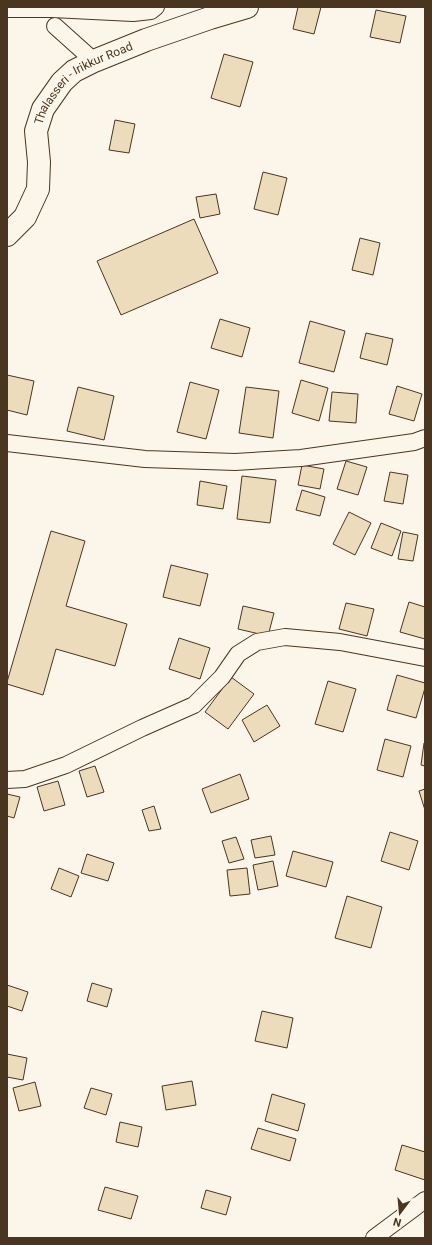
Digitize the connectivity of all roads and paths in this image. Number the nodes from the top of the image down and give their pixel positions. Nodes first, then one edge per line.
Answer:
1 (156, 7) edge
2 (247, 7) edge
3 (7, 9) edge
4 (55, 26) dead end
5 (94, 61) junction
6 (7, 235) edge
7 (425, 438) edge
8 (7, 442) edge
9 (425, 658) edge
10 (7, 780) edge
11 (425, 1200) edge
12 (374, 1238) edge

1 - 3 street
2 - 5 main road, Thalasseri - Irikkur Road
4 - 5 street
5 - 6 main road, Thalasseri - Irikkur Road
7 - 8 street
9 - 10 street
11 - 12 street

